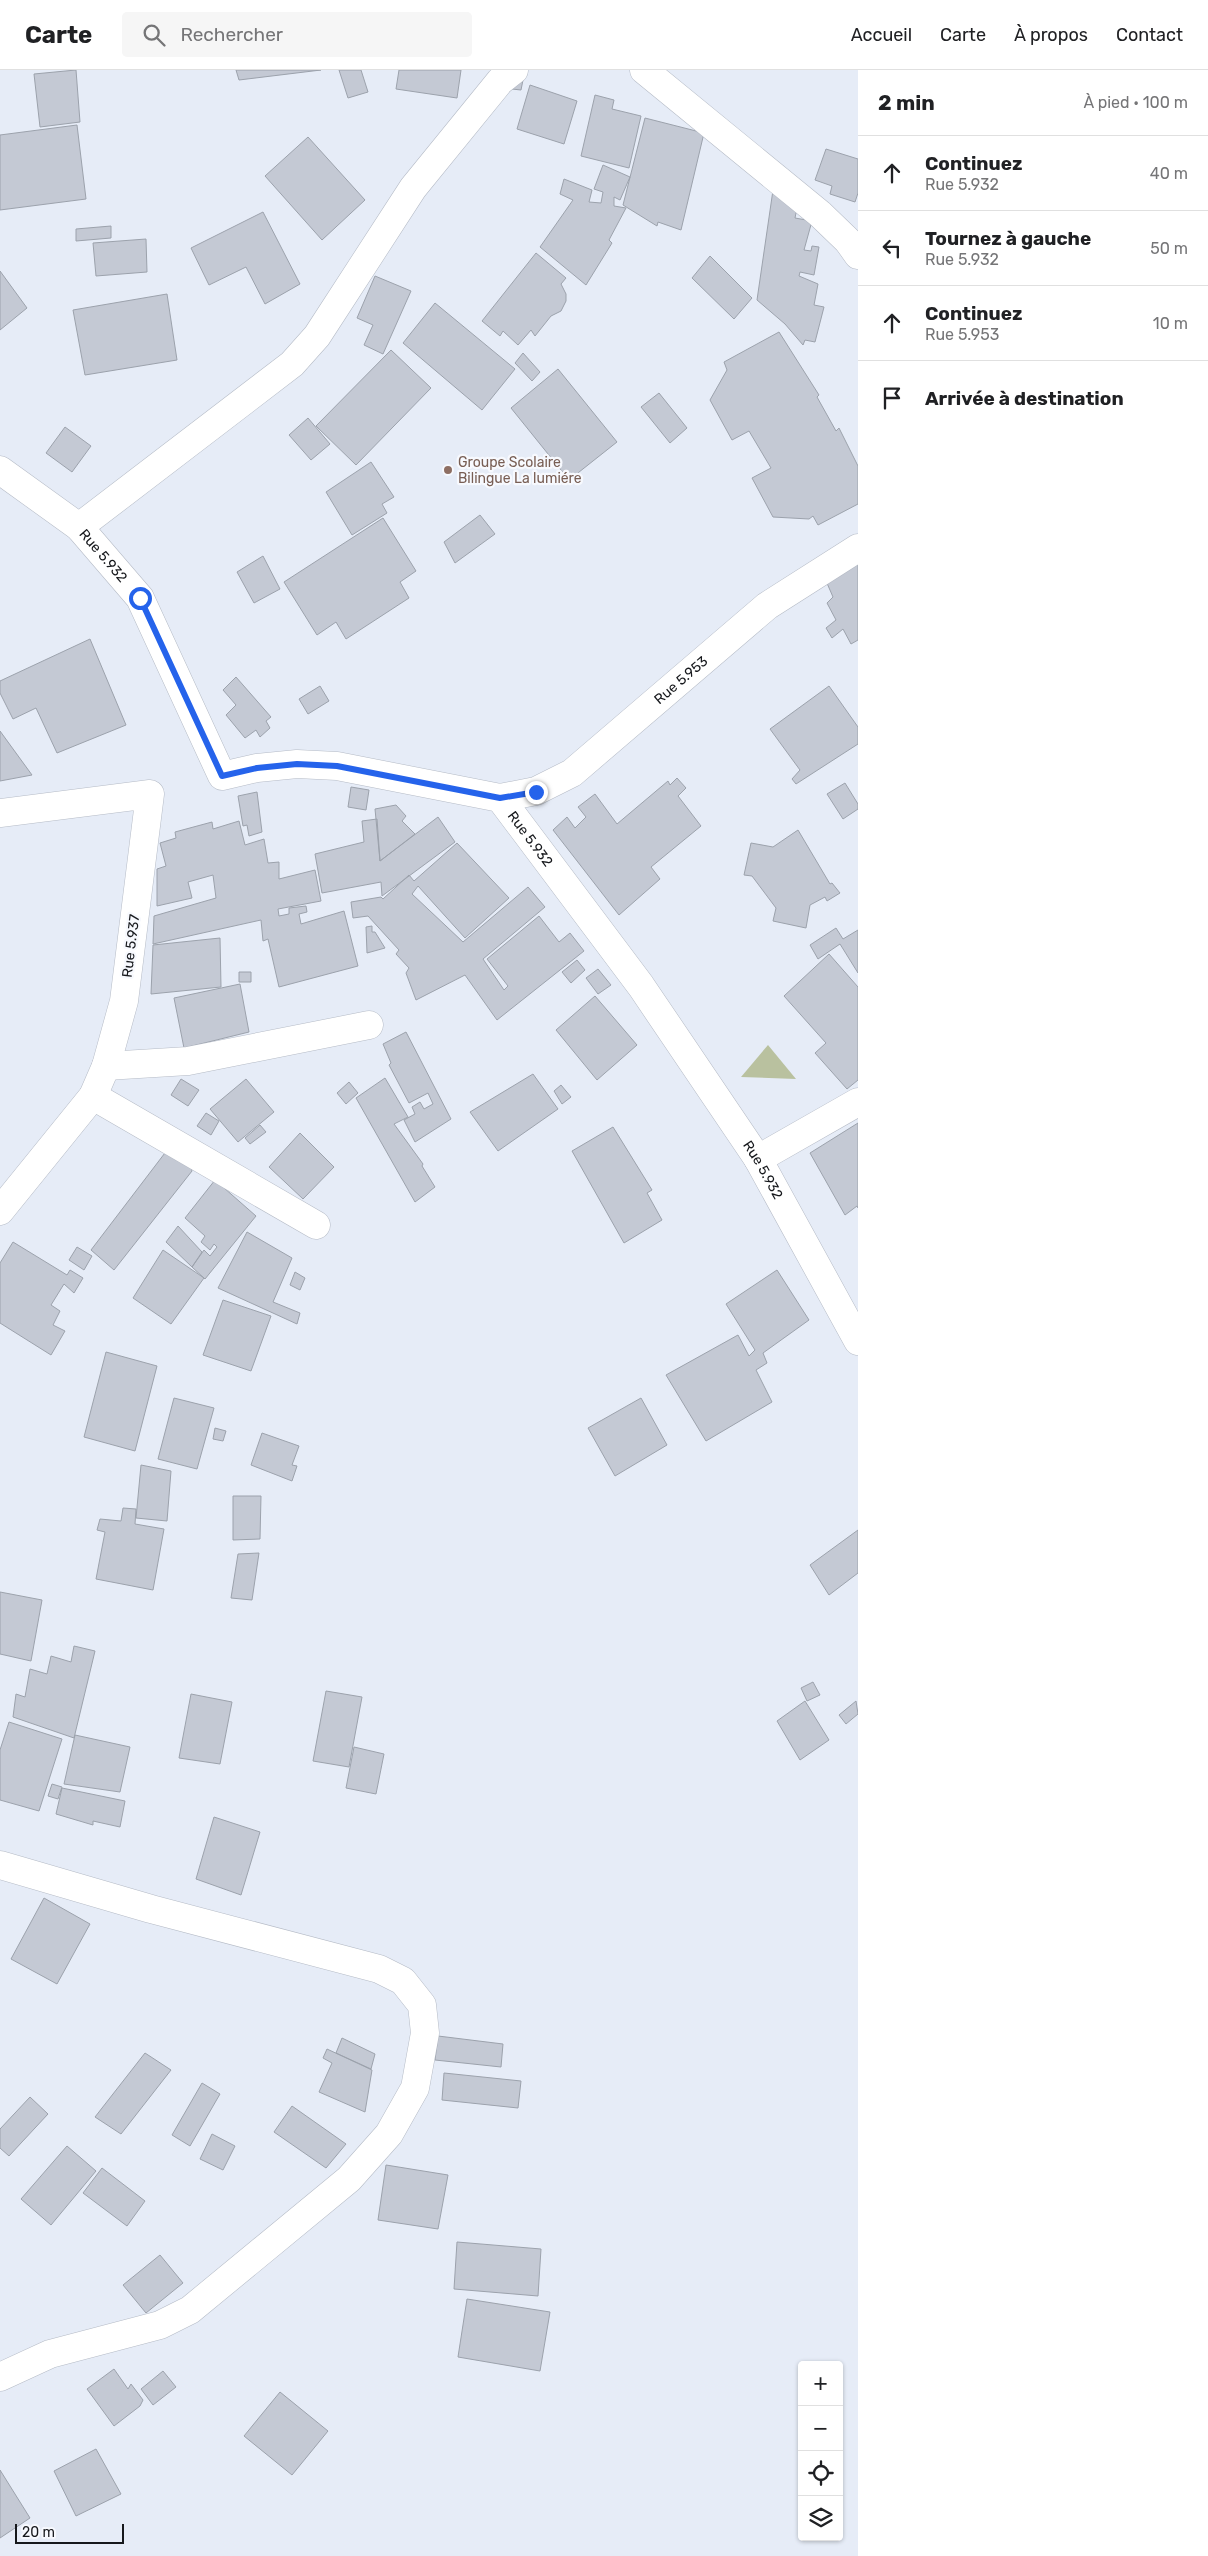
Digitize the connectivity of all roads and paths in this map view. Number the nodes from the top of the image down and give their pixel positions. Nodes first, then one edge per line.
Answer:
1 (514, 70) edge
2 (644, 70) edge
3 (858, 255) edge
4 (0, 470) edge
5 (79, 527) junction
6 (858, 548) edge
7 (500, 798) junction
8 (0, 813) edge
9 (369, 1026) dead end
10 (106, 1066) junction
11 (93, 1096) junction
12 (858, 1102) edge
13 (758, 1159) junction
14 (0, 1211) edge
15 (316, 1224) dead end
16 (858, 1341) edge
17 (0, 1865) edge
18 (0, 2377) edge

1 - 5 street
2 - 3 street
4 - 5 street, Rue 5.932
5 - 7 street, Rue 5.932
6 - 7 street, Rue 5.953
7 - 13 street, Rue 5.932
8 - 10 street, Rue 5.937
9 - 10 street
10 - 11 street, Rue 5.937
11 - 14 street, Rue 5.937
11 - 15 street
12 - 13 street
13 - 16 street, Rue 5.932
17 - 18 street

